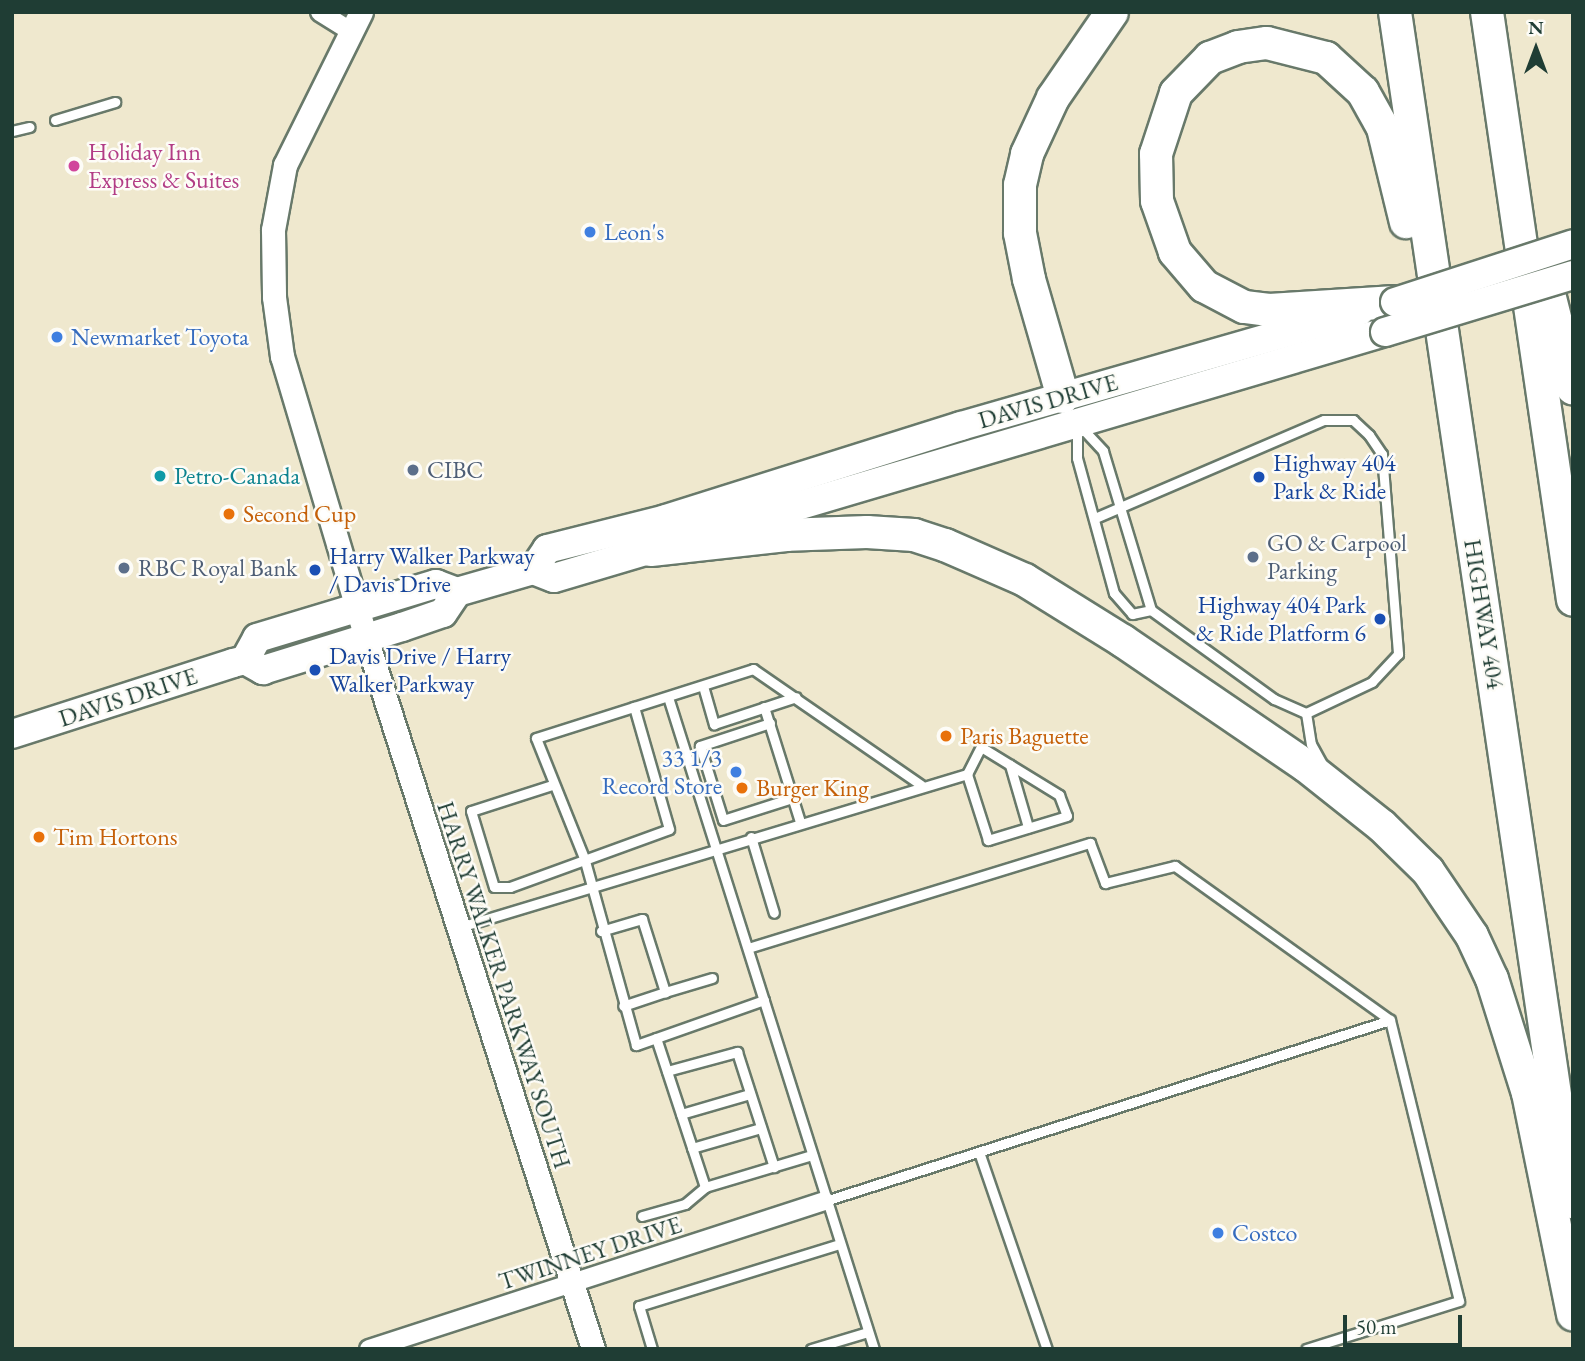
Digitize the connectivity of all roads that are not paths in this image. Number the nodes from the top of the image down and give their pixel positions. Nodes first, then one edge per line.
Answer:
1 (320, 12) edge
2 (1112, 12) edge
3 (1395, 12) edge
4 (1487, 12) edge
5 (356, 22) edge
6 (115, 102) dead end
7 (55, 120) dead end
8 (30, 127) dead end
9 (12, 131) edge
10 (1513, 185) junction
11 (1573, 244) edge
12 (1573, 275) edge
13 (1395, 302) junction
14 (1449, 380) junction
15 (1573, 388) edge
16 (1070, 410) junction
17 (1120, 510) junction
18 (1095, 518) junction
19 (651, 550) junction
20 (533, 570) junction
21 (457, 592) junction
22 (1573, 600) edge
23 (357, 607) junction
24 (1151, 610) junction
25 (366, 638) junction
26 (245, 660) junction
27 (702, 686) junction
28 (668, 697) junction
29 (796, 697) junction
30 (634, 707) junction
31 (764, 707) junction
32 (1306, 713) junction
33 (770, 723) junction
34 (12, 734) edge
35 (1010, 765) junction
36 (967, 774) junction
37 (1328, 782) junction
38 (552, 785) junction
39 (921, 785) junction
40 (792, 798) junction
41 (800, 822) junction
42 (1028, 827) junction
43 (751, 836) junction
44 (716, 848) junction
45 (584, 858) junction
46 (592, 886) junction
47 (774, 913) dead end
48 (458, 927) junction
49 (601, 931) junction
50 (748, 948) junction
51 (712, 978) dead end
52 (665, 992) junction
53 (764, 1000) junction
54 (623, 1006) junction
55 (1390, 1020) junction
56 (656, 1038) junction
57 (667, 1071) junction
58 (750, 1094) junction
59 (681, 1114) junction
60 (761, 1128) junction
61 (692, 1148) junction
62 (979, 1152) junction
63 (812, 1156) junction
64 (774, 1167) junction
65 (705, 1187) junction
66 (825, 1201) junction
67 (642, 1216) dead end
68 (1573, 1216) edge
69 (839, 1244) junction
70 (573, 1285) junction
71 (1573, 1314) edge
72 (868, 1332) junction
73 (369, 1349) edge
74 (593, 1349) edge
75 (652, 1349) edge
76 (811, 1349) edge
77 (874, 1349) edge
78 (1047, 1349) edge
79 (1306, 1349) edge

1 - 5 street
2 - 16 highway
3 - 14 highway, HIGHWAY 404
4 - 10 highway
5 - 23 street, HARRY WALKER PARKWAY SOUTH
6 - 7 lane
8 - 9 lane
10 - 15 highway
10 - 22 highway
11 - 13 main road, DAVIS DRIVE, bridge
12 - 16 main road, DAVIS DRIVE, bridge
13 - 14 highway
13 - 16 main road, DAVIS DRIVE
14 - 68 highway, HIGHWAY 404
16 - 17 lane
16 - 18 lane
16 - 19 main road, DAVIS DRIVE
16 - 20 main road, DAVIS DRIVE
17 - 18 lane
17 - 24 lane
17 - 32 lane
18 - 24 lane
19 - 20 main road, DAVIS DRIVE
19 - 37 highway
20 - 21 main road, DAVIS DRIVE
21 - 23 main road, DAVIS DRIVE
21 - 25 main road, DAVIS DRIVE
23 - 25 street, HARRY WALKER PARKWAY SOUTH
23 - 26 main road, DAVIS DRIVE
24 - 32 lane
25 - 26 main road, DAVIS DRIVE
25 - 48 street, HARRY WALKER PARKWAY SOUTH
26 - 34 main road, DAVIS DRIVE
27 - 28 lane
27 - 29 lane
27 - 31 lane
28 - 30 lane
28 - 44 lane
29 - 31 lane
29 - 39 lane
30 - 38 lane
30 - 45 lane
31 - 33 lane
32 - 37 lane
33 - 40 lane
33 - 40 lane
35 - 36 lane
35 - 42 lane
35 - 42 lane
36 - 39 lane
36 - 42 lane
37 - 71 highway
38 - 45 lane
38 - 45 lane
39 - 41 lane
40 - 41 lane
41 - 43 lane
43 - 44 lane
43 - 47 lane
44 - 46 lane
44 - 50 lane
45 - 46 lane
46 - 48 lane
46 - 49 lane
48 - 70 street, HARRY WALKER PARKWAY SOUTH
49 - 52 lane
49 - 54 lane
50 - 53 lane
50 - 55 lane
51 - 52 lane
52 - 54 lane
53 - 56 lane
53 - 63 lane
54 - 56 lane
55 - 62 lane
55 - 79 lane
56 - 57 lane
57 - 58 lane
57 - 59 lane
58 - 59 lane
58 - 60 lane
59 - 61 lane
60 - 61 lane
60 - 64 lane
61 - 65 lane
62 - 66 lane
62 - 78 lane
63 - 64 lane
63 - 66 lane
64 - 65 lane
65 - 67 lane
66 - 69 lane
66 - 70 street, TWINNEY DRIVE
69 - 72 lane
69 - 75 lane
70 - 73 street, TWINNEY DRIVE
70 - 74 street, HARRY WALKER PARKWAY SOUTH
72 - 76 lane
72 - 77 lane

